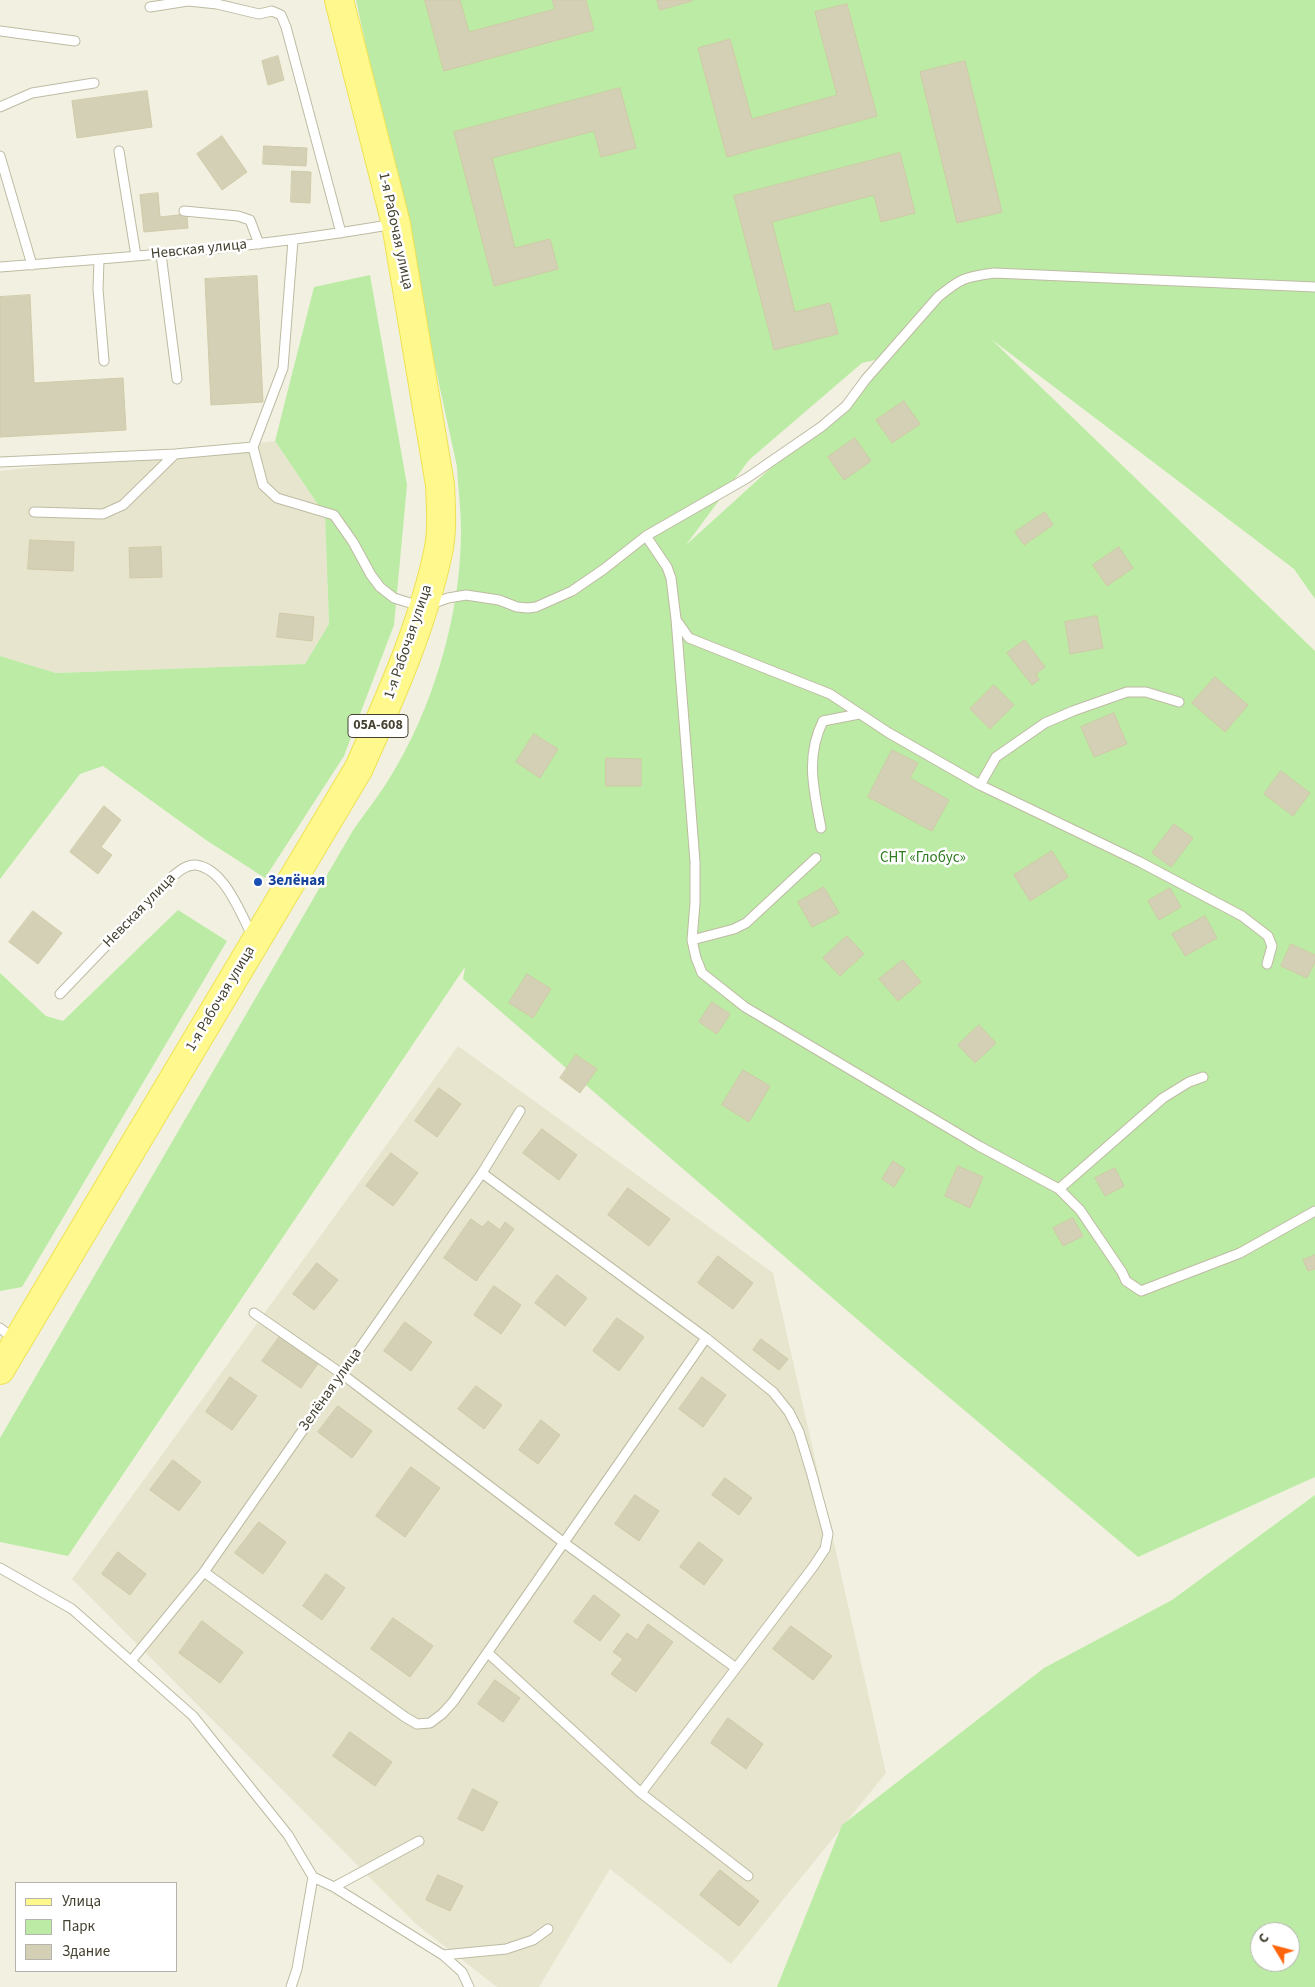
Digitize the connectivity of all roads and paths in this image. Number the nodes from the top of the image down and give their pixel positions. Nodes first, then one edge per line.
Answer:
1 (339, 0) edge
2 (150, 7) dead end
3 (0, 31) edge
4 (75, 41) dead end
5 (94, 83) dead end
6 (0, 106) edge
7 (119, 151) dead end
8 (0, 156) edge
9 (184, 210) dead end
10 (396, 224) junction
11 (341, 233) junction
12 (293, 240) junction
13 (260, 244) junction
14 (161, 254) junction
15 (136, 256) junction
16 (99, 260) junction
17 (32, 265) junction
18 (0, 268) edge
19 (1315, 287) edge
20 (104, 361) dead end
21 (177, 379) dead end
22 (253, 447) junction
23 (175, 454) junction
24 (0, 462) edge
25 (34, 512) dead end
26 (646, 536) junction
27 (423, 607) junction
28 (676, 619) junction
29 (1179, 702) dead end
30 (859, 714) junction
31 (980, 785) junction
32 (821, 828) dead end
33 (816, 858) dead end
34 (692, 940) junction
35 (255, 942) junction
36 (1267, 964) dead end
37 (60, 994) dead end
38 (1203, 1077) dead end
39 (520, 1111) dead end
40 (482, 1173) junction
41 (1059, 1189) junction
42 (1315, 1211) edge
43 (254, 1312) dead end
44 (9, 1335) edge
45 (706, 1338) junction
46 (0, 1370) edge
47 (342, 1374) junction
48 (563, 1542) junction
49 (0, 1568) edge
50 (204, 1572) junction
51 (488, 1653) junction
52 (132, 1661) junction
53 (736, 1668) junction
54 (641, 1793) junction
55 (419, 1841) dead end
56 (748, 1876) dead end
57 (313, 1877) junction
58 (334, 1887) junction
59 (548, 1929) dead end
60 (443, 1955) junction
61 (291, 1987) edge
62 (469, 1987) edge

1 - 10 main road, 1-я Рабочая улица / 05А-608
2 - 11 lane
3 - 4 lane
5 - 6 lane
7 - 15 lane
8 - 17 lane
9 - 13 lane
10 - 11 lane, Невская улица
10 - 27 main road, 1-я Рабочая улица / 05А-608
11 - 12 lane, Невская улица
12 - 13 lane, Невская улица
12 - 22 lane
13 - 14 lane, Невская улица
14 - 15 lane, Невская улица
14 - 21 lane
15 - 16 lane, Невская улица
16 - 17 lane, Невская улица
16 - 20 lane
17 - 18 lane, Невская улица
19 - 26 lane
22 - 23 lane
22 - 27 lane
23 - 24 lane
23 - 25 lane
26 - 27 lane
26 - 28 lane
27 - 35 main road, 1-я Рабочая улица / 05А-608
28 - 30 lane
28 - 34 lane
29 - 31 lane
30 - 31 lane
30 - 32 lane
31 - 36 lane
33 - 34 lane
34 - 41 lane
35 - 37 lane, Невская улица
35 - 44 main road, 1-я Рабочая улица / 05А-608
38 - 41 lane
39 - 40 lane, Зелёная улица
40 - 45 lane
40 - 47 lane, Зелёная улица
41 - 42 lane
43 - 47 lane
44 - 46 main road, 1-я Рабочая улица / 05А-608
45 - 48 lane
45 - 53 lane
47 - 48 lane
47 - 50 lane, Зелёная улица
48 - 51 lane
48 - 53 lane
49 - 52 lane
50 - 51 lane
50 - 52 lane, Зелёная улица
51 - 54 lane
52 - 57 lane
53 - 54 lane
54 - 56 lane
55 - 58 lane
57 - 58 lane
57 - 61 lane
58 - 60 lane
59 - 60 lane
60 - 62 lane

